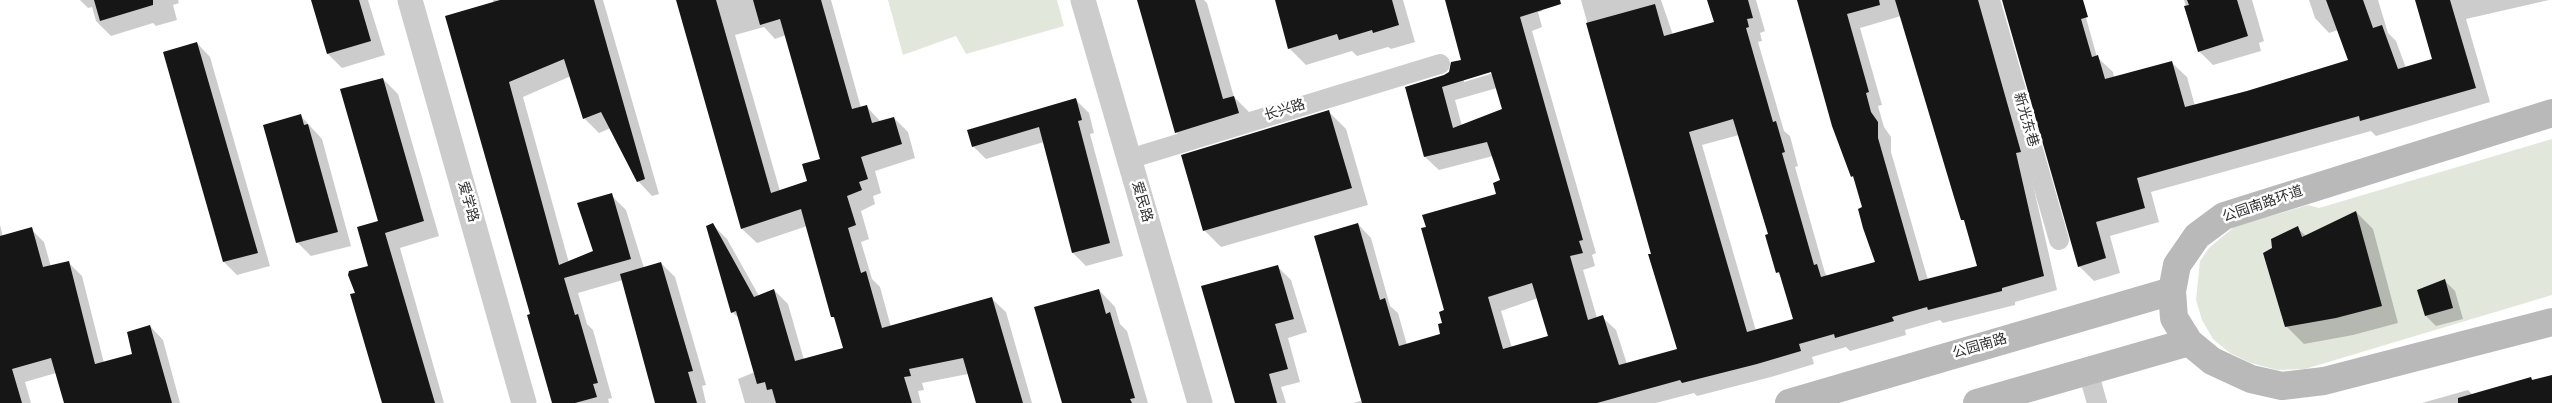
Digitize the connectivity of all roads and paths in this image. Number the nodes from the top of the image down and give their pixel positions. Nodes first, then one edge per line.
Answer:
1 (410, 0) edge
2 (1083, 0) edge
3 (1990, 0) edge
4 (1440, 64) dead end
5 (2552, 113) edge
6 (1129, 158) junction
7 (2059, 240) dead end
8 (2172, 291) junction
9 (2552, 322) edge
10 (2189, 342) junction
11 (2088, 371) junction
12 (524, 403) edge
13 (1200, 403) edge
14 (1789, 403) edge
15 (1977, 403) edge
16 (2097, 403) edge

1 - 12 street, 爱学路
2 - 6 street, 爱民路
3 - 7 street, 新光东巷
4 - 6 street, 长兴路
5 - 8 main road, 公园南路环道
6 - 13 street, 爱民路
8 - 10 main road, 公园南路环道
8 - 14 main road, 公园南路
9 - 10 main road, 公园南路环道
10 - 11 main road
11 - 15 main road
11 - 16 street

